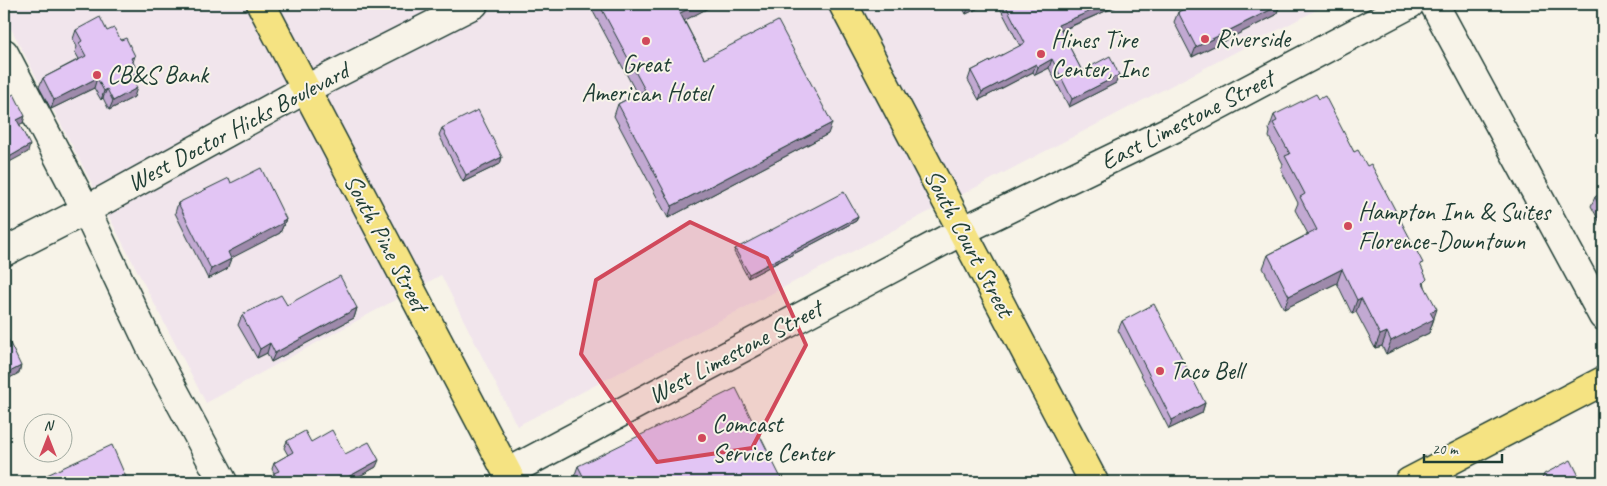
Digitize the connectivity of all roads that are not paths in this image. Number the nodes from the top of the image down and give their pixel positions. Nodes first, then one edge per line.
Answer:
1 (261, 4) edge
2 (474, 4) edge
3 (843, 4) edge
4 (1410, 4) edge
5 (1434, 4) edge
6 (4, 53) edge
7 (306, 89) junction
8 (86, 210) junction
9 (962, 230) junction
10 (4, 252) edge
11 (1603, 316) edge
12 (1603, 381) edge
13 (509, 478) edge
14 (224, 482) edge
15 (1094, 482) edge
16 (1409, 482) edge

1 - 7 main road, South Pine Street
2 - 7 street, West Doctor Hicks Boulevard
3 - 9 main road, South Court Street
4 - 9 street, East Limestone Street
5 - 11 street
6 - 8 street
7 - 8 street, West Doctor Hicks Boulevard
7 - 13 main road, South Pine Street
8 - 10 street, West Doctor Hicks Boulevard
8 - 14 street
9 - 13 street, West Limestone Street
9 - 15 main road, South Court Street
12 - 16 main road

